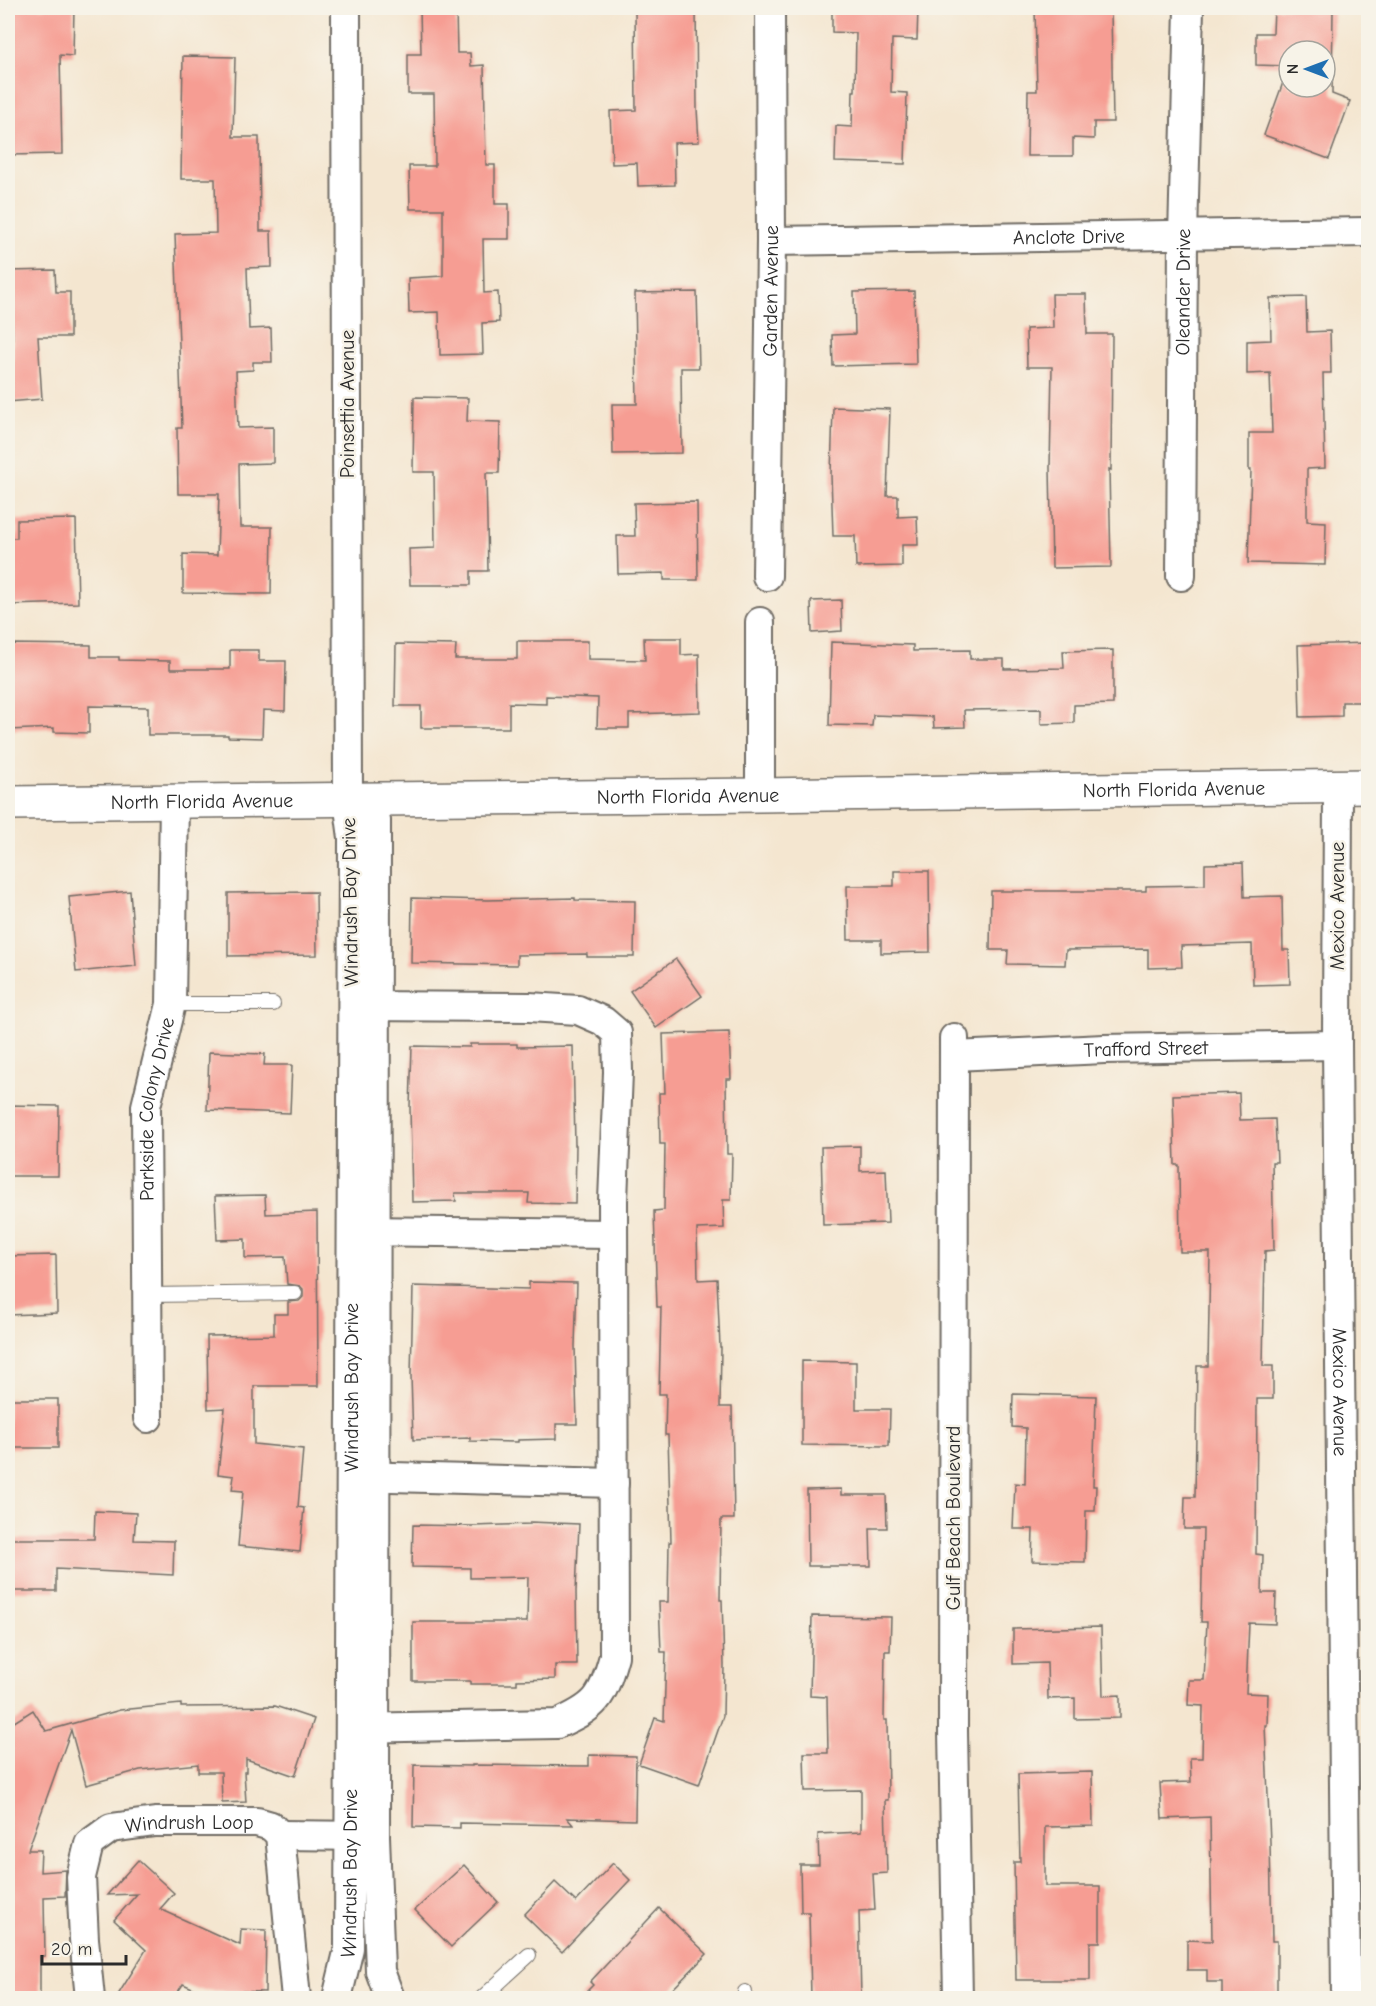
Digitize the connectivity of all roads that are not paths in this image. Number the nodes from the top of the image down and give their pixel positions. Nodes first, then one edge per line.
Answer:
1 (346, 8) edge
2 (770, 8) edge
3 (1189, 8) edge
4 (1368, 232) edge
5 (1183, 236) junction
6 (771, 241) junction
7 (767, 576) dead end
8 (1181, 576) dead end
9 (760, 622) dead end
10 (1353, 786) edge
11 (760, 795) junction
12 (174, 800) junction
13 (348, 800) junction
14 (8, 803) edge
15 (171, 1004) junction
16 (273, 1004) dead end
17 (363, 1006) junction
18 (1337, 1045) junction
19 (954, 1047) joint
20 (363, 1231) junction
21 (613, 1234) junction
22 (295, 1293) dead end
23 (147, 1295) junction
24 (148, 1419) dead end
25 (363, 1476) junction
26 (614, 1484) junction
27 (1356, 1712) edge
28 (362, 1728) junction
29 (280, 1835) junction
30 (362, 1836) junction
31 (529, 1955) dead end
32 (380, 1971) junction
33 (340, 1986) edge
34 (90, 1998) edge
35 (296, 1998) edge
36 (390, 1998) edge
37 (482, 1998) edge
38 (958, 1998) edge
39 (1346, 1998) edge

1 - 13 street, Poinsettia Avenue
2 - 6 street, Garden Avenue
3 - 5 street, Oleander Drive
4 - 5 street, Anclote Drive
5 - 6 street, Anclote Drive
5 - 8 street, Oleander Drive
6 - 7 street, Garden Avenue
9 - 11 street
10 - 11 street, North Florida Avenue
10 - 18 street, Mexico Avenue
11 - 13 street, North Florida Avenue
12 - 13 street, North Florida Avenue
12 - 14 street, North Florida Avenue
12 - 15 street, Parkside Colony Drive
13 - 17 street, Windrush Bay Drive
15 - 16 lane
15 - 23 street, Parkside Colony Drive
17 - 20 street, Windrush Bay Drive
17 - 21 street
18 - 19 street, Trafford Street
18 - 27 street, Mexico Avenue
19 - 38 street, Gulf Beach Boulevard
20 - 21 street
20 - 25 street, Windrush Bay Drive
21 - 26 street
22 - 23 lane
23 - 24 street, Parkside Colony Drive
25 - 26 street
25 - 28 street, Windrush Bay Drive
26 - 28 street
27 - 39 street, Mexico Avenue
28 - 30 street, Windrush Bay Drive
29 - 30 street
29 - 34 street, Windrush Loop
29 - 35 street, Windrush Loop
30 - 32 street, Windrush Bay Drive
30 - 33 street, Windrush Bay Drive
31 - 37 lane
32 - 33 street, Windrush Bay Drive
32 - 36 street, Windrush Bay Drive

